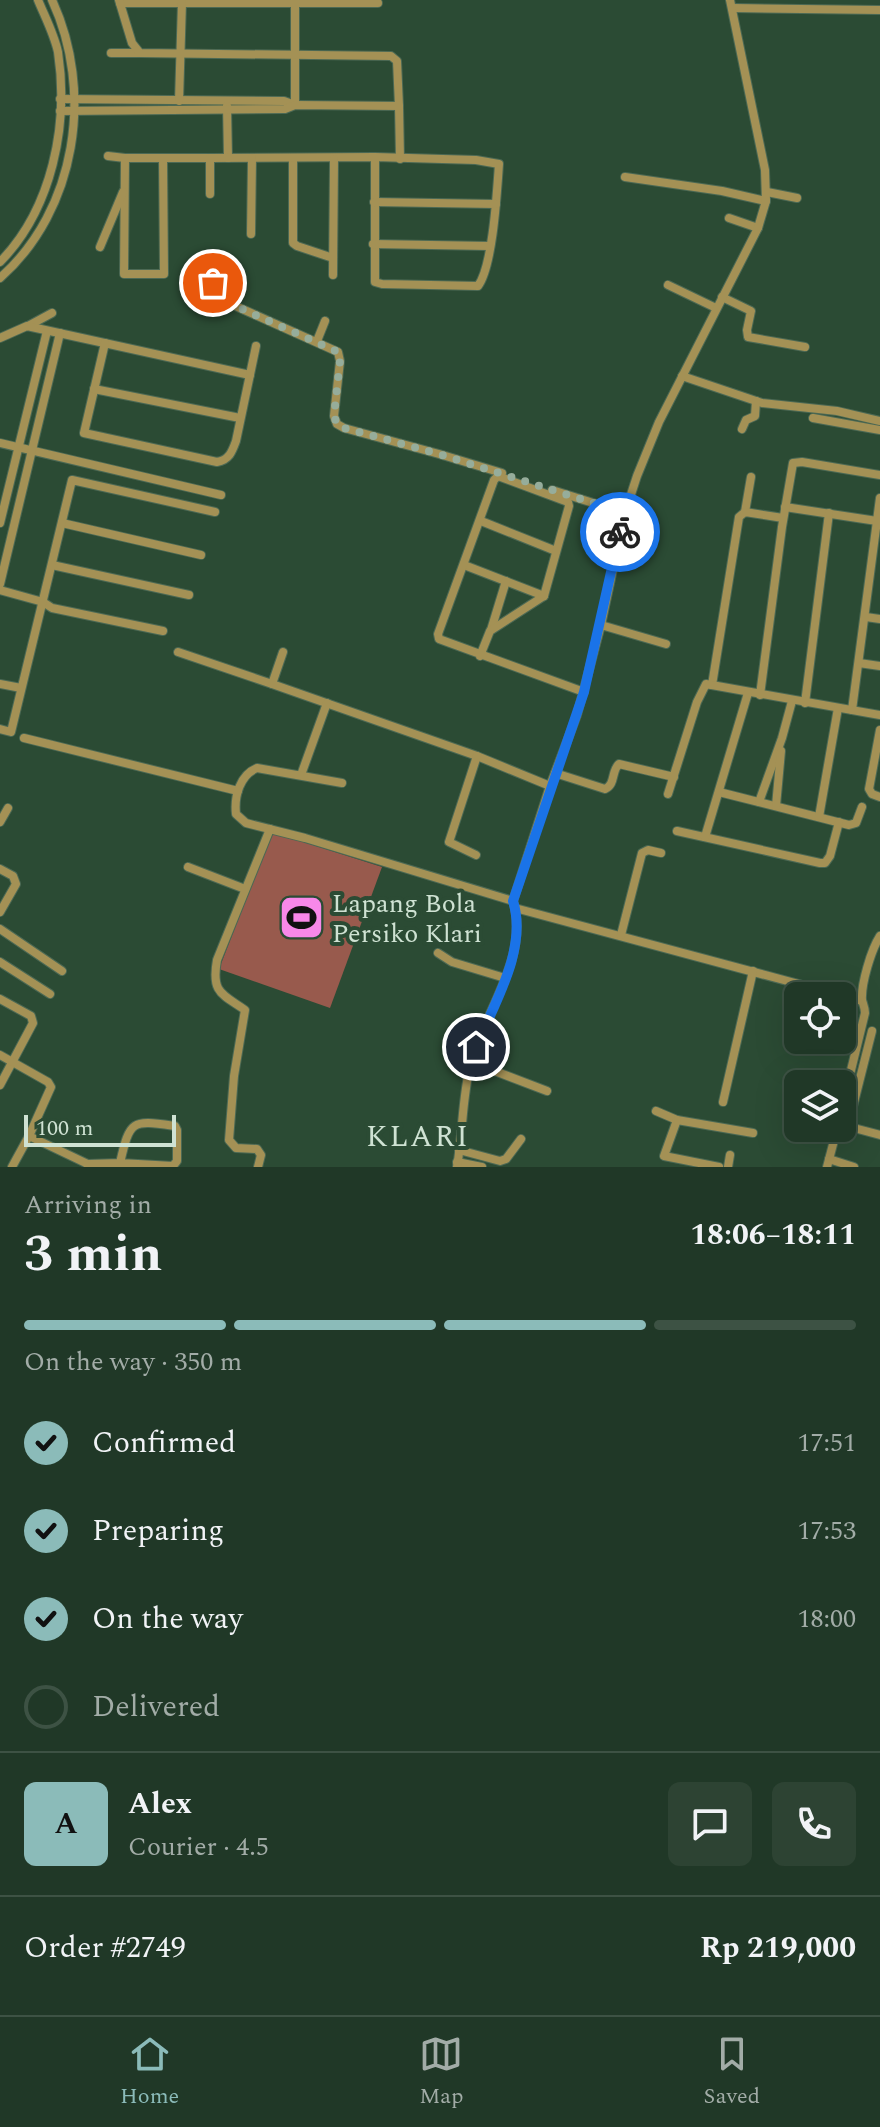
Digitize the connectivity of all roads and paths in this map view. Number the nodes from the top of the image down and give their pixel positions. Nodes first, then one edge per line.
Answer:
1 (38, 0) edge
2 (52, 0) edge
3 (120, 1) edge
4 (182, 2) edge
5 (295, 2) edge
6 (344, 2) edge
7 (378, 3) dead end
8 (732, 4) edge
9 (858, 5) edge
10 (880, 10) edge
11 (180, 52) junction
12 (111, 53) dead end
13 (140, 53) junction
14 (295, 55) junction
15 (60, 99) junction
16 (74, 99) junction
17 (179, 101) junction
18 (110, 104) junction
19 (227, 104) junction
20 (295, 105) junction
21 (399, 106) junction
22 (60, 111) junction
23 (74, 111) junction
24 (108, 156) dead end
25 (375, 157) junction
26 (125, 158) junction
27 (163, 158) junction
28 (210, 158) junction
29 (228, 158) junction
30 (252, 158) junction
31 (293, 159) junction
32 (334, 159) junction
33 (400, 159) junction
34 (625, 177) dead end
35 (124, 188) junction
36 (210, 194) dead end
37 (767, 196) junction
38 (797, 198) dead end
39 (374, 202) junction
40 (496, 204) junction
41 (729, 218) dead end
42 (758, 228) junction
43 (251, 234) dead end
44 (373, 244) junction
45 (489, 246) junction
46 (100, 247) dead end
47 (217, 258) dead end
48 (333, 258) junction
49 (0, 262) edge
50 (333, 275) dead end
51 (0, 278) edge
52 (668, 285) dead end
53 (722, 297) junction
54 (716, 308) junction
55 (52, 313) dead end
56 (325, 321) dead end
57 (27, 326) junction
58 (47, 331) junction
59 (60, 333) junction
60 (0, 338) edge
61 (317, 341) junction
62 (105, 343) junction
63 (256, 346) dead end
64 (805, 347) dead end
65 (250, 375) junction
66 (682, 376) junction
67 (94, 389) junction
68 (756, 401) junction
69 (240, 418) junction
70 (813, 418) dead end
71 (880, 421) edge
72 (742, 429) dead end
73 (880, 430) edge
74 (0, 443) edge
75 (19, 448) junction
76 (32, 451) junction
77 (498, 474) junction
78 (880, 475) edge
79 (751, 477) dead end
80 (221, 495) dead end
81 (880, 498) edge
82 (785, 507) junction
83 (215, 512) dead end
84 (745, 512) junction
85 (625, 513) junction
86 (829, 513) junction
87 (783, 518) junction
88 (481, 521) junction
89 (877, 521) junction
90 (0, 523) edge
91 (62, 523) junction
92 (556, 551) junction
93 (201, 555) dead end
94 (52, 565) junction
95 (464, 565) junction
96 (506, 581) junction
97 (0, 587) edge
98 (189, 595) dead end
99 (544, 596) junction
100 (43, 602) junction
101 (866, 617) junction
102 (880, 619) edge
103 (601, 625) junction
104 (163, 631) dead end
105 (490, 631) junction
106 (666, 644) dead end
107 (178, 652) dead end
108 (283, 652) dead end
109 (480, 656) junction
110 (859, 663) junction
111 (880, 666) edge
112 (0, 684) edge
113 (272, 684) junction
114 (712, 685) junction
115 (21, 688) junction
116 (584, 692) junction
117 (748, 693) junction
118 (760, 695) junction
119 (792, 701) junction
120 (327, 703) junction
121 (805, 703) junction
122 (838, 708) junction
123 (852, 710) junction
124 (880, 715) edge
125 (0, 729) edge
126 (880, 730) edge
127 (24, 738) dead end
128 (782, 738) junction
129 (477, 756) junction
130 (555, 773) junction
131 (301, 775) junction
132 (674, 777) junction
133 (342, 783) dead end
134 (550, 786) junction
135 (238, 791) junction
136 (719, 792) junction
137 (668, 794) dead end
138 (880, 797) edge
139 (759, 802) junction
140 (776, 806) junction
141 (862, 807) dead end
142 (8, 808) dead end
143 (819, 817) junction
144 (0, 822) edge
145 (839, 822) junction
146 (270, 829) junction
147 (677, 831) dead end
148 (705, 837) junction
149 (661, 853) dead end
150 (476, 855) dead end
151 (188, 867) dead end
152 (0, 869) edge
153 (245, 889) junction
154 (514, 904) junction
155 (0, 912) edge
156 (0, 929) edge
157 (621, 935) junction
158 (880, 936) edge
159 (438, 953) dead end
160 (0, 962) edge
161 (62, 971) dead end
162 (753, 971) junction
163 (505, 978) junction
164 (50, 994) dead end
165 (0, 999) edge
166 (862, 1001) junction
167 (872, 1031) dead end
168 (0, 1055) edge
169 (471, 1062) junction
170 (12, 1063) junction
171 (851, 1070) edge
172 (856, 1080) edge
173 (0, 1085) edge
174 (547, 1091) dead end
175 (723, 1102) dead end
176 (656, 1111) dead end
177 (677, 1120) junction
178 (856, 1129) edge
179 (753, 1133) dead end
180 (880, 1135) edge
181 (29, 1136) junction
182 (521, 1139) dead end
183 (836, 1142) edge
184 (459, 1150) junction
185 (730, 1155) dead end
186 (664, 1156) junction
187 (120, 1163) junction
188 (828, 1163) edge
189 (457, 1164) edge
190 (90, 1166) edge
191 (12, 1167) edge
192 (258, 1167) edge
193 (482, 1167) edge
194 (662, 1167) edge
195 (719, 1167) edge
196 (728, 1167) edge
197 (854, 1167) edge

1 - 15 street
2 - 16 street
3 - 4 street
3 - 13 street
4 - 5 street
4 - 11 street
5 - 6 street
5 - 14 street
6 - 7 street
8 - 9 street
8 - 37 street
9 - 10 street
11 - 13 street
11 - 14 street
11 - 17 street
12 - 13 street
14 - 20 street
14 - 21 street
15 - 16 street
15 - 22 street
16 - 18 street
16 - 23 street
17 - 18 street
17 - 19 street
18 - 19 street
18 - 23 street
19 - 20 street
19 - 29 street
20 - 21 street
21 - 33 street
22 - 23 street
22 - 49 street
23 - 51 street
24 - 26 street
25 - 32 street
25 - 33 street
25 - 39 street
26 - 27 street
26 - 35 street
27 - 28 street
27 - 35 street
28 - 29 street
28 - 36 street
29 - 30 street
30 - 31 street
30 - 43 street
31 - 32 street
31 - 48 street
32 - 48 street
33 - 40 street
34 - 37 street
35 - 46 street
37 - 38 street
37 - 42 street
39 - 40 street
39 - 44 street
40 - 45 street
41 - 42 street
42 - 53 street
44 - 45 street
44 - 45 street
47 - 61 street
48 - 50 street
52 - 54 street
53 - 54 street
53 - 64 street
54 - 66 street
55 - 57 street
56 - 61 street
57 - 58 street
57 - 60 street
58 - 59 street
58 - 75 street
59 - 62 street
59 - 76 street
61 - 77 street
62 - 65 street
62 - 67 street
63 - 65 street
65 - 69 street
66 - 68 street
66 - 85 street
67 - 69 street
67 - 69 street
68 - 71 street
68 - 72 street
70 - 73 street
74 - 75 street
75 - 76 street
75 - 90 street
76 - 80 street
76 - 97 street
77 - 85 street
77 - 88 street
77 - 92 street
78 - 82 street
79 - 84 street
81 - 89 street
82 - 86 street
82 - 87 street
83 - 91 street
84 - 87 street
84 - 114 street
85 - 103 street
86 - 89 street
86 - 121 street
87 - 118 street
88 - 92 street
88 - 95 street
89 - 101 street
91 - 93 street
91 - 94 street
92 - 99 street
94 - 98 street
94 - 100 street
95 - 96 street
95 - 109 street
96 - 99 street
96 - 105 street
97 - 100 street
99 - 105 street
100 - 104 street
100 - 115 street
101 - 102 street
101 - 110 street
103 - 106 street
103 - 116 street
105 - 109 street
107 - 113 street
108 - 113 street
109 - 116 street
110 - 111 street
110 - 123 street
112 - 115 street
113 - 120 street
114 - 117 street
114 - 132 street
115 - 125 street
116 - 130 street
117 - 118 street
117 - 136 street
118 - 119 street
119 - 121 street
119 - 128 street
120 - 129 street
120 - 131 street
121 - 122 street
122 - 123 street
122 - 143 street
123 - 124 street
126 - 138 street
127 - 135 street
128 - 139 street
128 - 140 street
129 - 134 street
129 - 150 street
130 - 132 street
130 - 134 street
131 - 133 street
131 - 135 street
132 - 137 street
134 - 154 street
135 - 146 street
136 - 139 street
136 - 148 street
139 - 140 street
140 - 143 street
141 - 145 street
142 - 144 street
143 - 145 street
145 - 148 street
146 - 153 street
146 - 154 street
147 - 148 street
149 - 157 street
151 - 153 street
152 - 155 street
153 - 192 street
154 - 157 street
154 - 163 street
156 - 161 street
157 - 162 street
158 - 166 street
159 - 163 street
160 - 164 street
162 - 166 street
162 - 175 street
163 - 169 street
165 - 170 street
166 - 171 street
167 - 172 street
168 - 170 street
169 - 174 street
169 - 184 street
170 - 173 street
170 - 181 street
176 - 177 street
177 - 179 street
177 - 186 street
178 - 180 street
181 - 190 street
181 - 191 street
182 - 184 street
183 - 188 street
184 - 189 street
185 - 196 street
186 - 194 street
186 - 195 street
187 - 187 street
187 - 190 street
188 - 197 street
189 - 193 street

